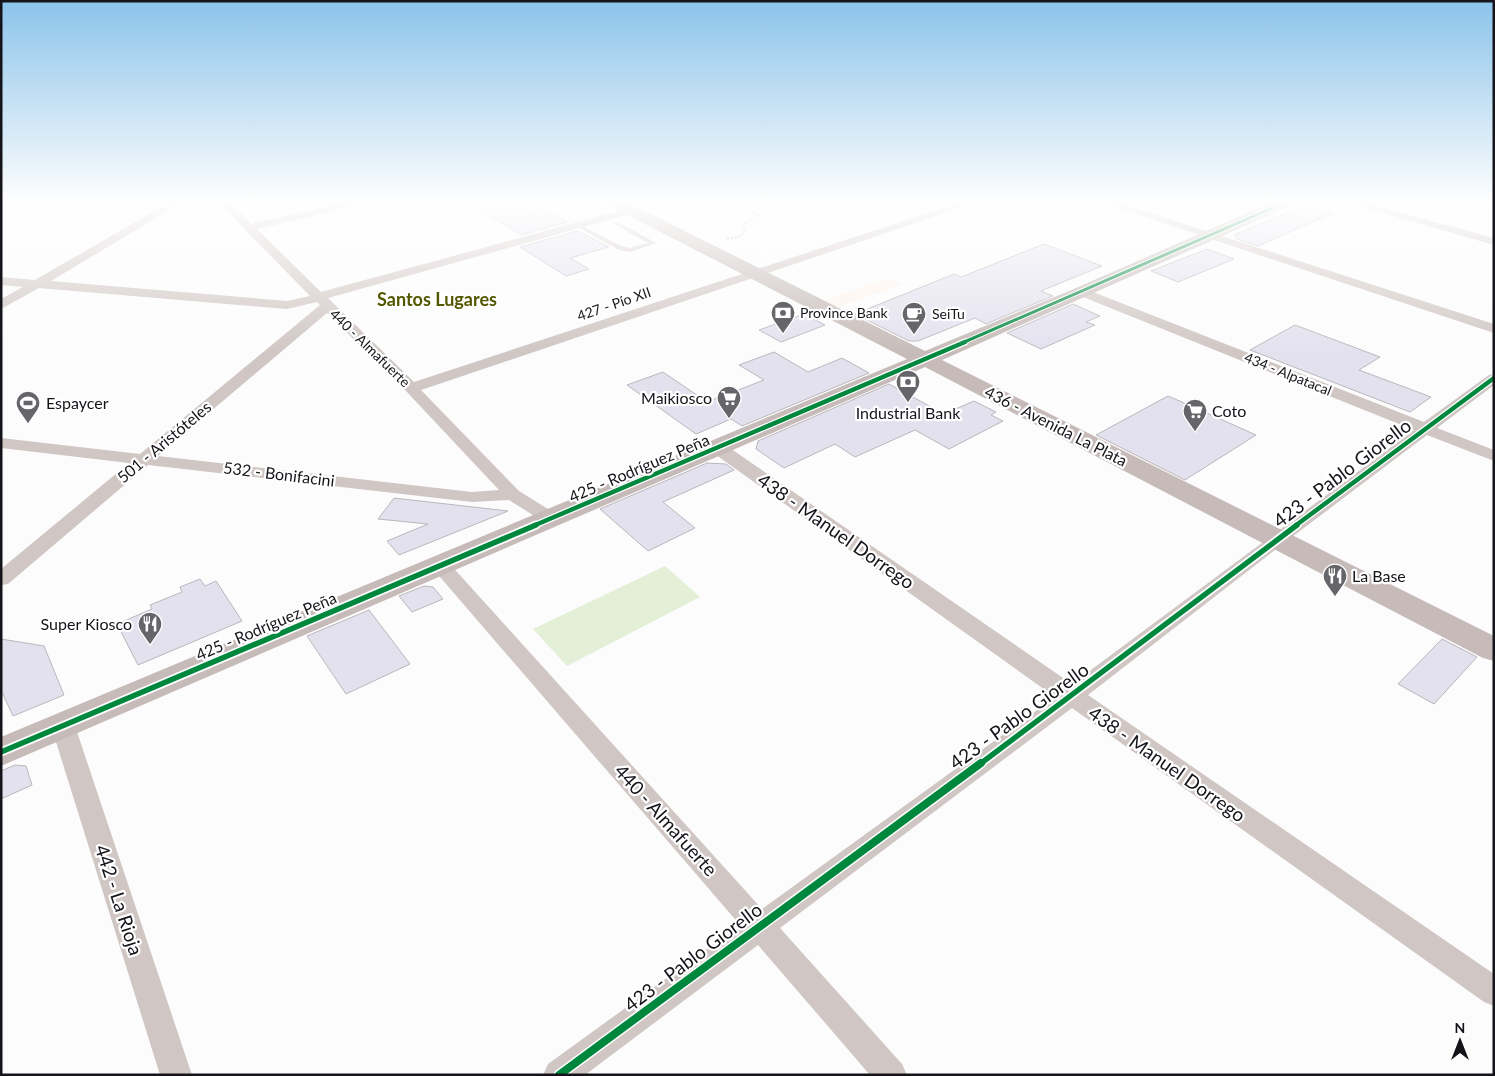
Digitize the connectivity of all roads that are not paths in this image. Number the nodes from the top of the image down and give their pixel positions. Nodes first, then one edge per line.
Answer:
1 (90, 253) edge
2 (274, 253) edge
3 (473, 253) edge
4 (715, 253) edge
5 (815, 253) edge
6 (1170, 253) edge
7 (1261, 253) edge
8 (754, 273) junction
9 (1, 281) edge
10 (37, 284) junction
11 (1083, 292) junction
12 (323, 301) junction
13 (1, 305) edge
14 (1494, 330) edge
15 (925, 359) junction
16 (1494, 378) edge
17 (411, 388) junction
18 (1426, 429) junction
19 (1, 443) edge
20 (718, 448) junction
21 (1494, 456) edge
22 (144, 459) junction
23 (513, 495) junction
24 (550, 518) junction
25 (1277, 539) junction
26 (441, 566) junction
27 (1, 579) edge
28 (1494, 650) edge
29 (1072, 697) junction
30 (63, 726) junction
31 (1, 752) edge
32 (760, 925) junction
33 (1494, 992) edge
34 (176, 1075) edge
35 (559, 1075) edge
36 (891, 1075) edge

1 - 10 street
2 - 12 street, 440 - Almafuerte
3 - 12 street
4 - 8 street, 436 - Avenida La Plata
5 - 8 street, 427 - Pío XII
6 - 11 street, 425 - Rodríguez Peña
7 - 14 street
8 - 15 street, 436 - Avenida La Plata
8 - 17 street, 427 - Pío XII
9 - 10 street
10 - 12 street
10 - 13 street
11 - 15 street, 425 - Rodríguez Peña
11 - 18 street, 434 - Alpatacal
12 - 17 street, 440 - Almafuerte
12 - 22 street, 501 - Aristóteles
15 - 20 street, 425 - Rodríguez Peña
15 - 25 street, 436 - Avenida La Plata
16 - 18 street, 423 - Pablo Giorello
17 - 23 street, 440 - Almafuerte
18 - 21 street, 434 - Alpatacal
18 - 25 street, 423 - Pablo Giorello
19 - 22 street, 532 - Bonifacini
20 - 24 street, 425 - Rodríguez Peña
20 - 29 street, 438 - Manuel Dorrego
22 - 23 street, 532 - Bonifacini
22 - 27 street, 501 - Aristóteles
23 - 24 street
24 - 26 street, 425 - Rodríguez Peña
25 - 28 street, 436 - Avenida La Plata
25 - 29 street, 423 - Pablo Giorello
26 - 30 street, 425 - Rodríguez Peña
26 - 32 street, 440 - Almafuerte
29 - 32 street, 423 - Pablo Giorello
29 - 33 street, 438 - Manuel Dorrego
30 - 31 street, 425 - Rodríguez Peña
30 - 34 street, 442 - La Rioja
32 - 35 street, 423 - Pablo Giorello
32 - 36 street, 440 - Almafuerte

